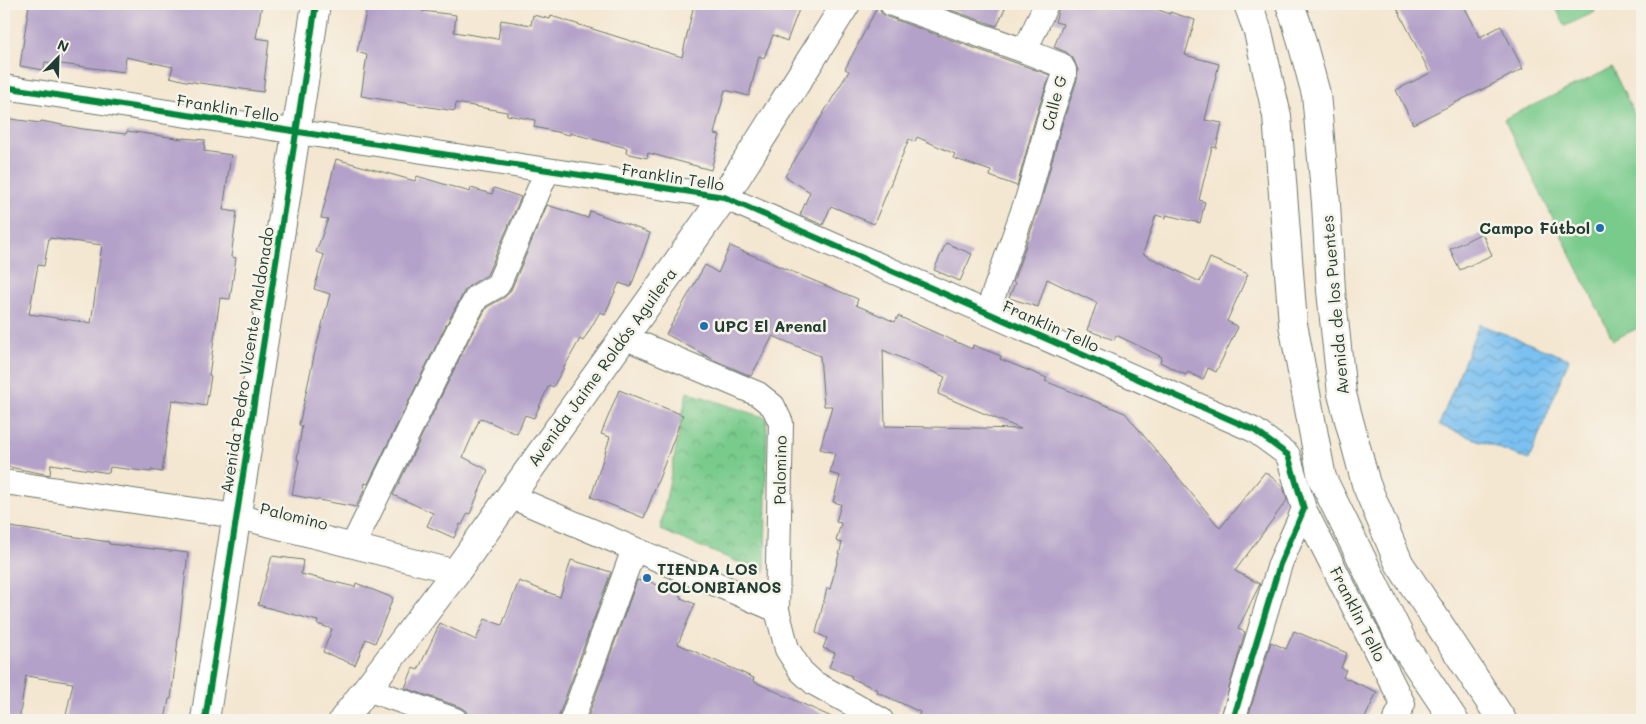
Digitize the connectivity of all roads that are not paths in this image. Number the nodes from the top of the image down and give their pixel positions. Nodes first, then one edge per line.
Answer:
1 (316, 4) edge
2 (846, 4) edge
3 (892, 4) edge
4 (1046, 4) edge
5 (1248, 4) edge
6 (1290, 4) edge
7 (1025, 51) junction
8 (4, 87) edge
9 (296, 132) junction
10 (547, 171) junction
11 (724, 198) junction
12 (987, 313) junction
13 (624, 337) junction
14 (4, 482) edge
15 (510, 496) junction
16 (1304, 509) junction
17 (236, 516) junction
18 (353, 545) junction
19 (634, 549) junction
20 (456, 572) junction
21 (777, 610) junction
22 (367, 689) junction
23 (205, 720) edge
24 (343, 720) edge
25 (455, 720) edge
26 (572, 720) edge
27 (881, 720) edge
28 (1234, 720) edge
29 (1395, 720) edge
30 (1454, 720) edge
31 (1502, 720) edge

1 - 9 main road, Avenida Pedro Vicente Maldonado
2 - 11 main road, Avenida Jaime Roldós Aguilera
3 - 7 street, Calle G
4 - 7 street
5 - 30 main road
6 - 31 main road, Avenida de los Puentes
7 - 12 street, Calle G
8 - 9 street, Franklin Tello
9 - 10 street, Franklin Tello
9 - 17 main road, Avenida Pedro Vicente Maldonado
10 - 11 street, Franklin Tello
10 - 18 street
11 - 12 street, Franklin Tello
11 - 13 main road, Avenida Jaime Roldós Aguilera
12 - 16 street, Franklin Tello
13 - 15 main road, Avenida Jaime Roldós Aguilera
13 - 21 street, Palomino
14 - 17 street, Palomino
15 - 19 street
15 - 20 main road, Avenida Jaime Roldós Aguilera
16 - 28 street
16 - 29 street, Franklin Tello
17 - 18 street, Palomino
17 - 23 main road, Avenida Pedro Vicente Maldonado
18 - 20 street, Palomino
19 - 21 street
19 - 26 street
20 - 22 main road, Avenida Jaime Roldós Aguilera
21 - 27 street, Palomino
22 - 24 main road, Avenida Jaime Roldós Aguilera
22 - 25 street

